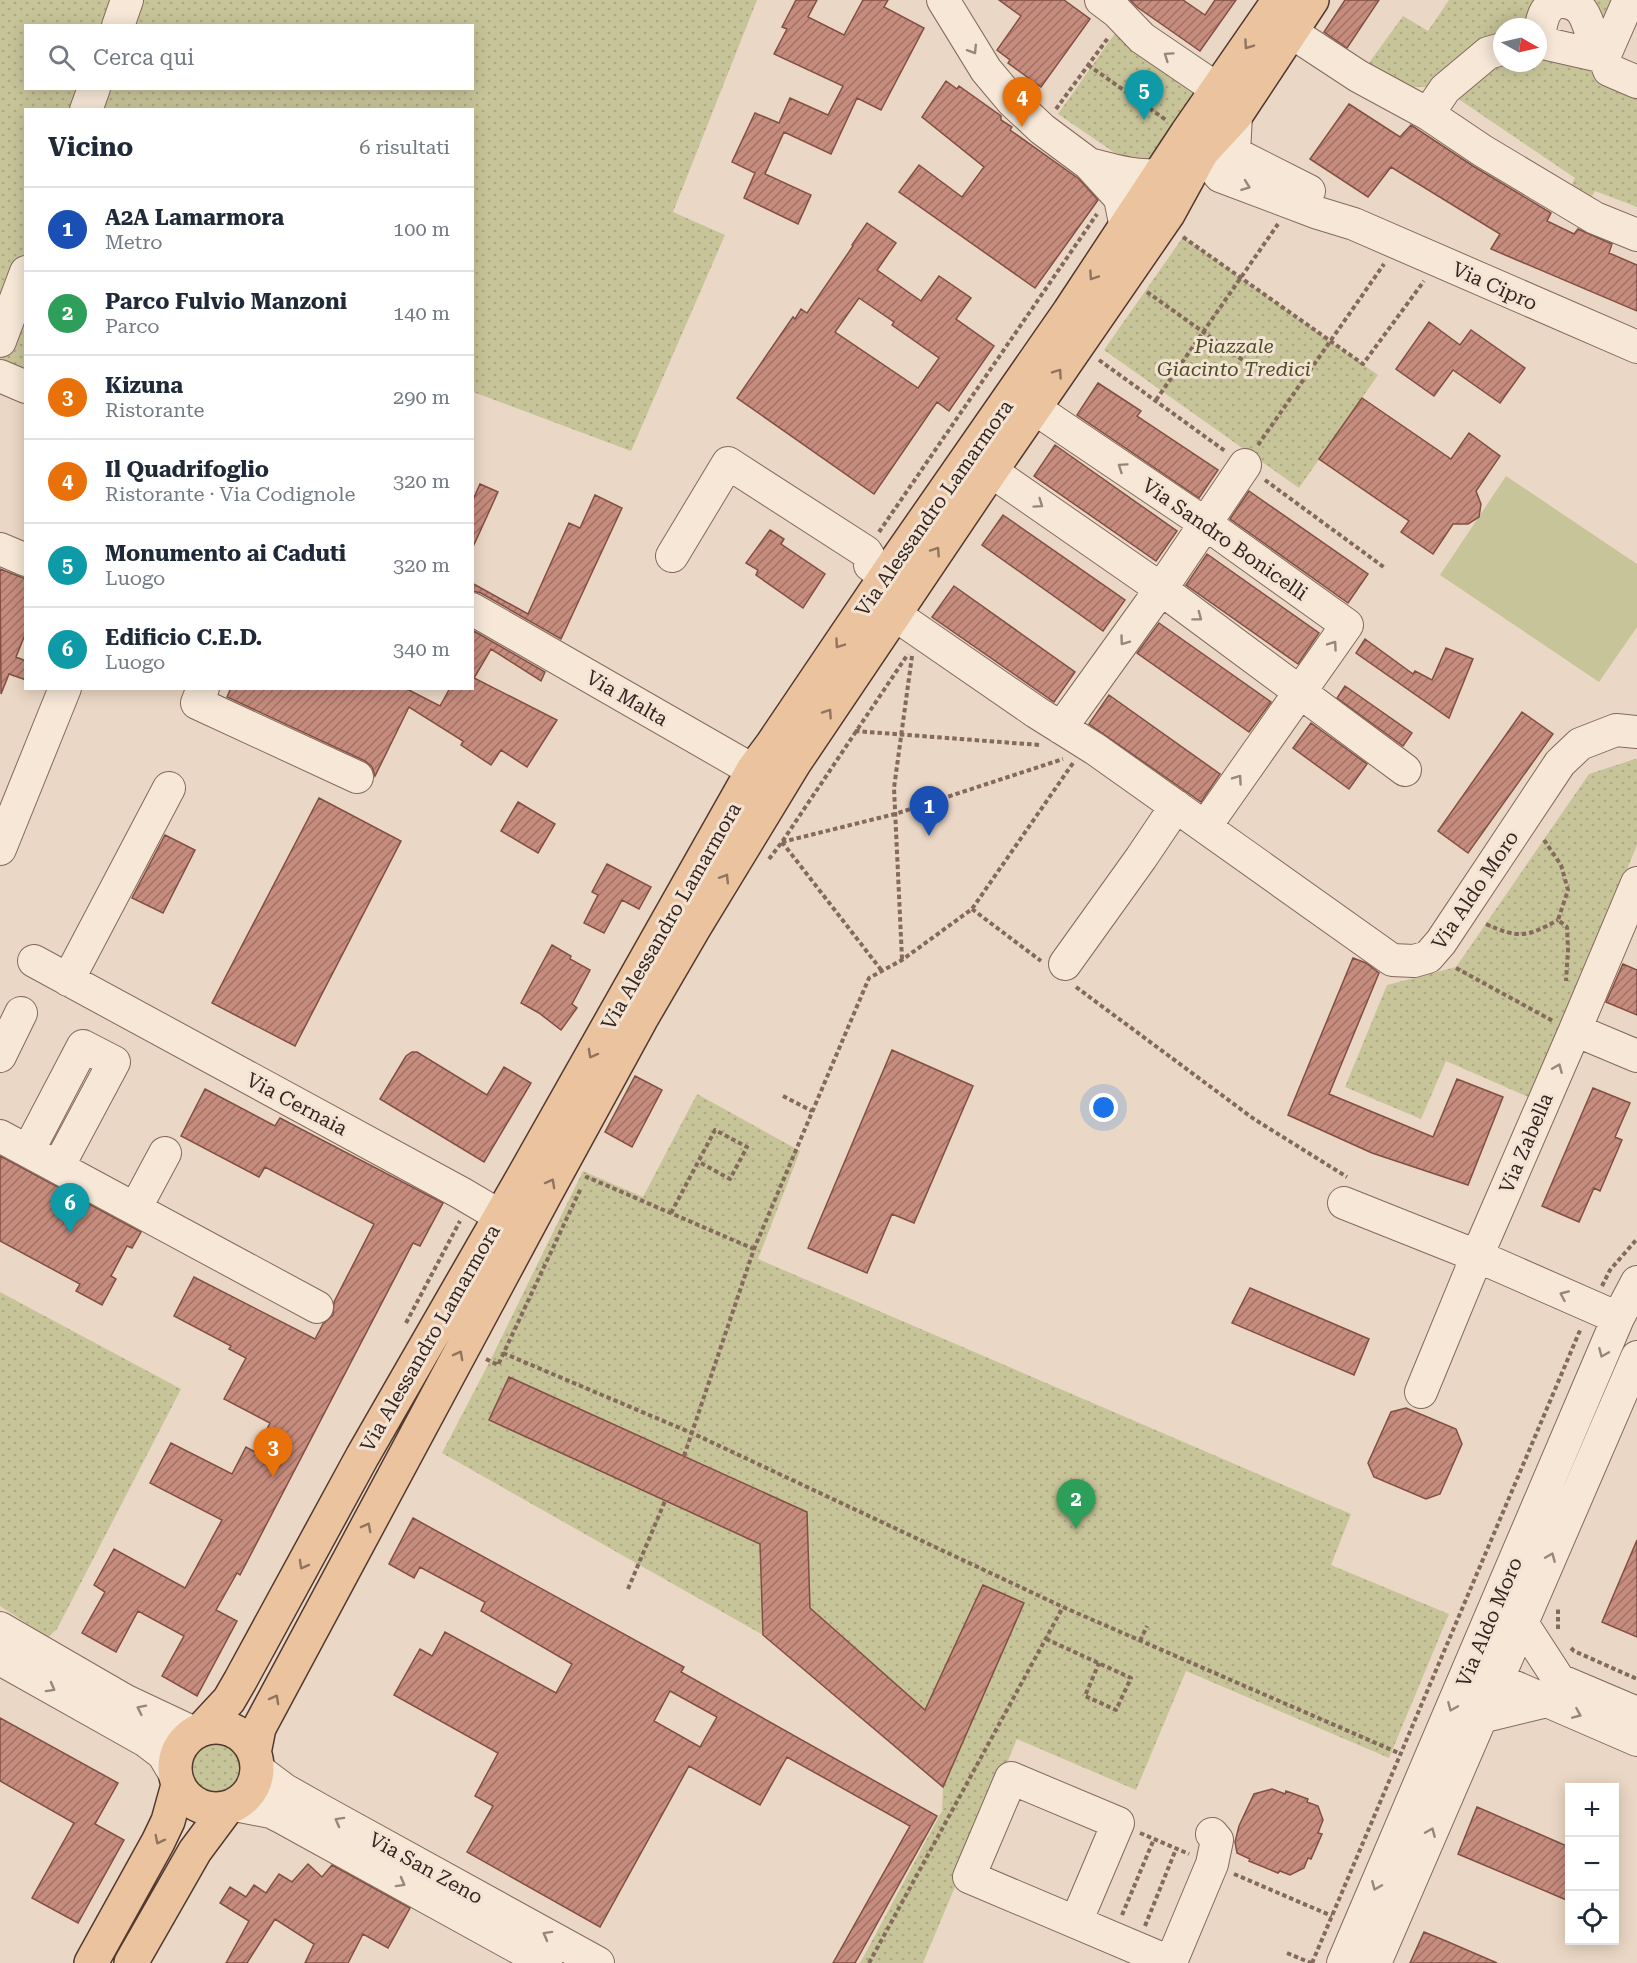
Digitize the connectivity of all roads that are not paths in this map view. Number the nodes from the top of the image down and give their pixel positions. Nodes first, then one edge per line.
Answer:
1 (127, 0) edge
2 (943, 0) edge
3 (1279, 0) edge
4 (1312, 0) edge
5 (1629, 0) edge
6 (1117, 7) edge
7 (1544, 18) edge
8 (119, 24) edge
9 (1291, 32) junction
10 (1547, 42) edge
11 (1598, 46) junction
12 (1493, 52) edge
13 (1216, 80) junction
14 (1637, 82) edge
15 (93, 90) edge
16 (87, 108) edge
17 (1428, 114) junction
18 (1236, 115) junction
19 (1187, 136) junction
20 (1234, 153) junction
21 (1089, 164) junction
22 (1160, 175) junction
23 (1354, 224) junction
24 (1125, 228) junction
25 (1637, 235) edge
26 (24, 277) edge
27 (2, 336) edge
28 (1637, 346) edge
29 (0, 376) edge
30 (24, 386) edge
31 (1034, 408) junction
32 (1245, 465) road end
33 (991, 471) junction
34 (1206, 524) junction
35 (0, 549) edge
36 (672, 556) dead end
37 (24, 559) edge
38 (886, 576) junction
39 (1161, 589) junction
40 (474, 610) edge
41 (894, 614) junction
42 (64, 690) edge
43 (202, 690) edge
44 (1299, 693) junction
45 (1637, 732) edge
46 (1055, 737) junction
47 (753, 770) junction
48 (1405, 770) dead end
49 (357, 777) dead end
50 (781, 787) junction
51 (169, 788) dead end
52 (1176, 806) junction
53 (1205, 827) junction
54 (0, 849) edge
55 (1637, 883) edge
56 (34, 961) dead end
57 (1062, 972) road end
58 (68, 980) junction
59 (21, 1013) dead end
60 (1569, 1028) junction
61 (0, 1056) edge
62 (1637, 1056) edge
63 (0, 1136) edge
64 (28, 1151) junction
65 (165, 1153) dead end
66 (58, 1167) junction
67 (1347, 1191) road end
68 (135, 1209) junction
69 (512, 1224) junction
70 (1477, 1256) junction
71 (1636, 1285) edge
72 (317, 1307) dead end
73 (1618, 1318) junction
74 (1637, 1358) edge
75 (1421, 1392) dead end
76 (1522, 1623) junction
77 (0, 1628) edge
78 (0, 1659) edge
79 (1492, 1661) junction
80 (1553, 1690) junction
81 (1637, 1713) edge
82 (1481, 1717) junction
83 (199, 1731) junction
84 (1637, 1740) edge
85 (256, 1761) junction
86 (177, 1780) junction
87 (231, 1806) junction
88 (1212, 1834) dead end
89 (1076, 1922) junction
90 (141, 1955) edge
91 (91, 1963) edge
92 (546, 1963) edge
93 (598, 1963) edge
94 (1171, 1963) edge
95 (1343, 1963) edge
96 (1375, 1963) edge

1 - 8 street
2 -> 21 street
3 -> 13 main road, Via Alessandro Lamarmora
4 - 9 main road, Via Alessandro Lamarmora
5 - 11 street
13 -> 6 street
7 - 11 street
9 - 17 street
9 - 18 main road, Via Alessandro Lamarmora
10 - 11 street
11 - 14 street
12 - 17 street
13 - 18 street
13 - 19 main road, Via Alessandro Lamarmora
15 - 16 street
17 - 25 street
18 - 19 main road, Via Alessandro Lamarmora
18 - 20 street
19 - 20 street, Via Cipro
19 - 22 main road, Via Alessandro Lamarmora
19 -> 23 street, Via Cipro
31 -> 19 main road, Via Alessandro Lamarmora
20 - 23 street, Via Cipro
21 - 22 street
21 - 24 street
22 - 24 main road, Via Alessandro Lamarmora
23 - 28 street, Via Cipro
24 -> 38 main road, Via Alessandro Lamarmora
26 - 27 street
29 - 30 street
31 - 33 main road, Via Alessandro Lamarmora
34 -> 31 street, Via Sandro Bonicelli
32 - 34 street
33 -> 39 street
41 -> 33 main road, Via Alessandro Lamarmora
34 - 39 street
44 -> 34 street, Via Sandro Bonicelli
35 - 37 street
36 - 38 street
38 -> 47 main road, Via Alessandro Lamarmora
39 -> 44 street
39 -> 46 street
40 - 47 street, Via Malta
41 - 46 street, Via Aldo Moro
50 -> 41 main road, Via Alessandro Lamarmora
42 - 54 street
43 - 49 street
44 - 48 street
53 -> 44 street
45 - 53 street, Via Aldo Moro
46 - 52 street, Via Aldo Moro
47 - 50 street, Via Malta
47 -> 69 main road, Via Alessandro Lamarmora
69 -> 50 main road, Via Alessandro Lamarmora
51 - 58 street
52 - 53 street, Via Aldo Moro
52 - 57 street
55 - 60 street, Via Zabella
56 - 58 street, Via Cernaia
58 - 69 street, Via Cernaia
59 - 61 street
60 - 62 street
70 -> 60 street, Via Zabella
63 - 64 street
64 - 66 street
64 - 66 street
65 - 68 street
66 - 68 street
67 - 70 street
68 - 72 street
69 -> 83 main road, Via Alessandro Lamarmora
85 -> 69 main road, Via Alessandro Lamarmora
73 -> 70 street
70 - 75 street, Via Zabella
71 - 73 street, Via Aldo Moro
73 -> 79 street, Via Aldo Moro
76 -> 74 street, Via Aldo Moro
76 - 79 street, Via Aldo Moro
76 - 80 street
83 -> 77 street
78 -> 86 street
79 - 80 street
79 - 82 street, Via Aldo Moro
79 -> 95 street, Via Aldo Moro
80 - 81 street
80 - 82 street
80 -> 84 street
96 -> 82 street, Via Aldo Moro
83 - 85 main road
83 - 86 main road
85 - 87 main road
93 -> 85 street, Via San Zeno
86 - 87 main road
86 -> 91 main road
87 - 90 main road
87 -> 92 street, Via San Zeno
88 - 94 street
89 - 89 street
89 - 94 street

